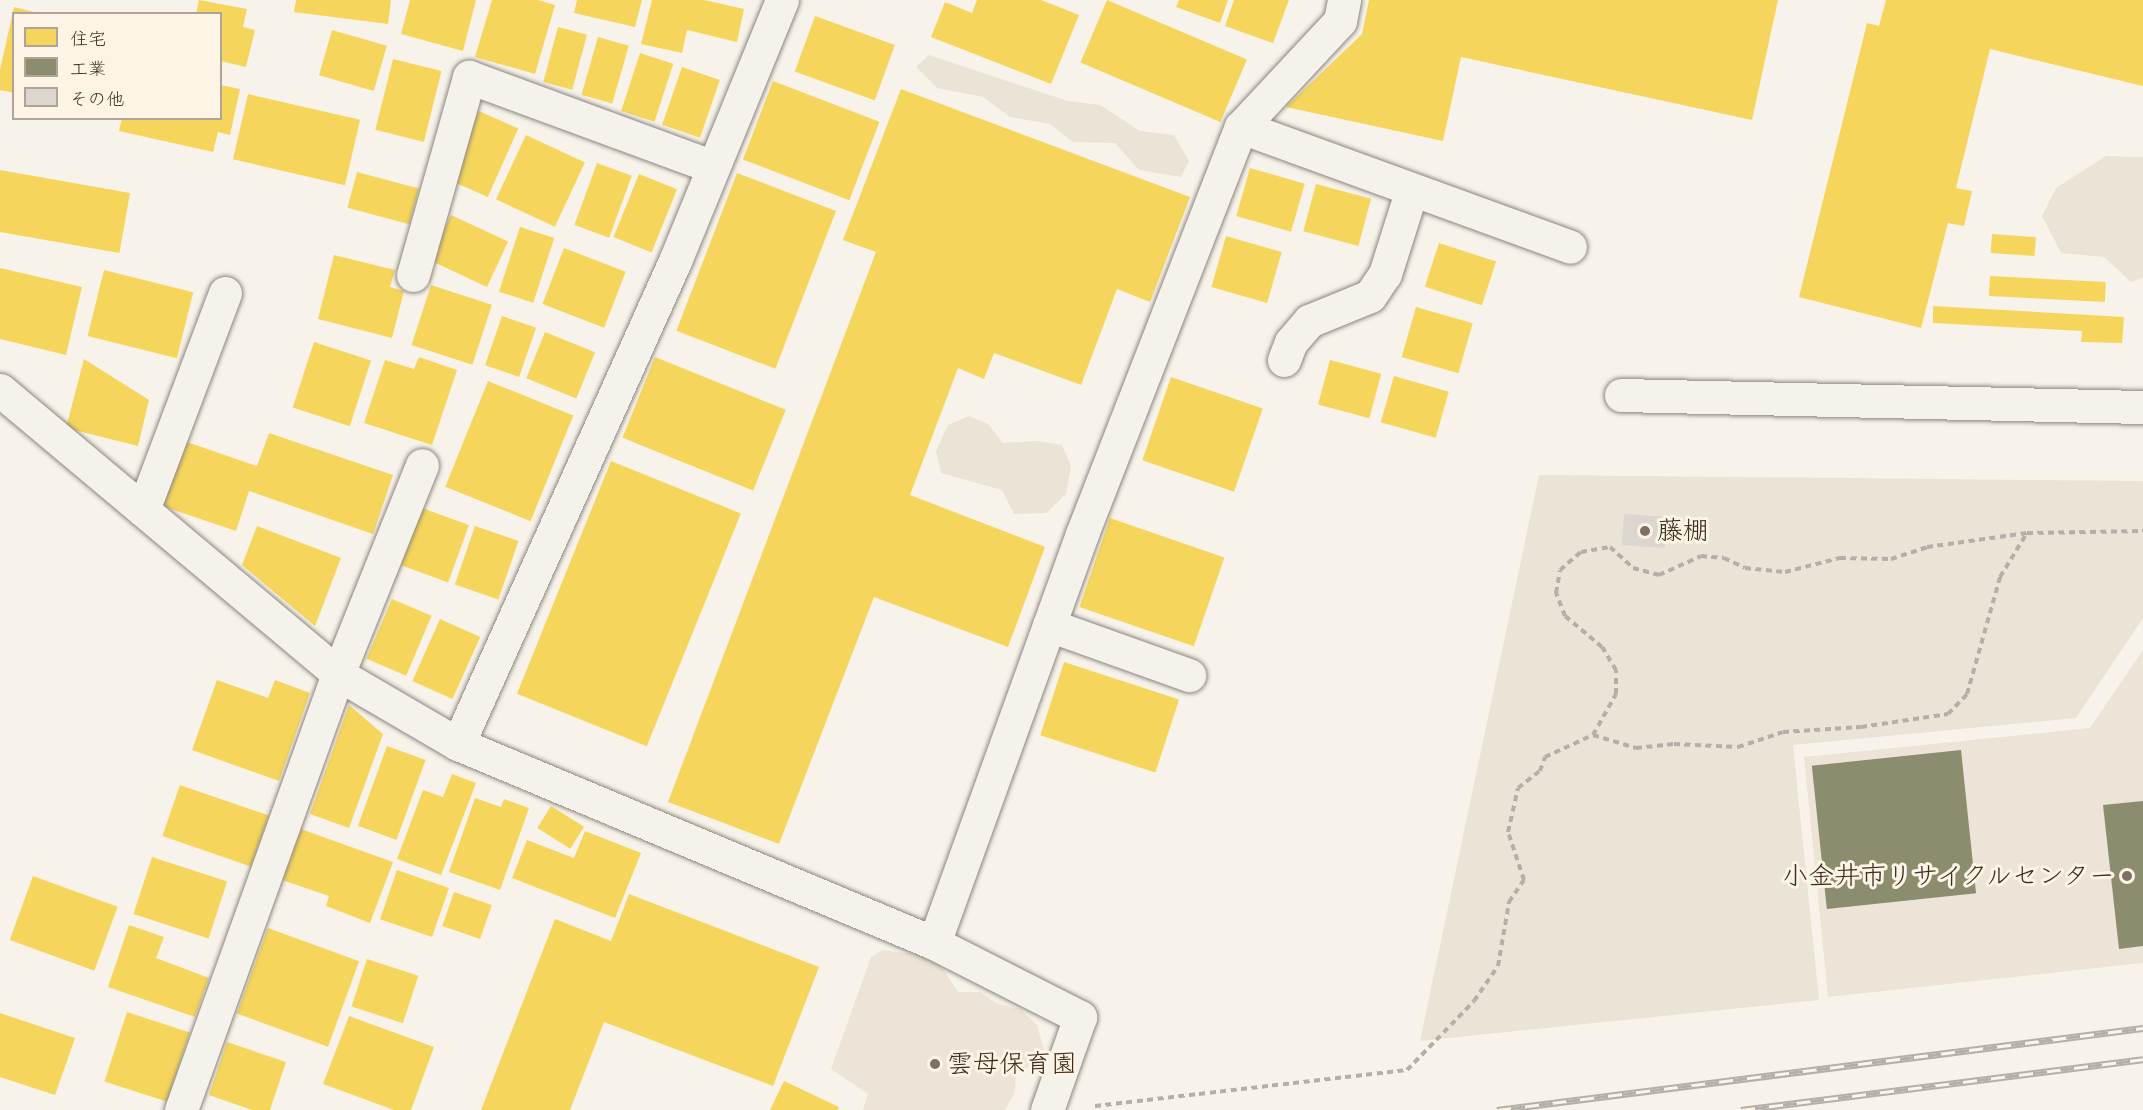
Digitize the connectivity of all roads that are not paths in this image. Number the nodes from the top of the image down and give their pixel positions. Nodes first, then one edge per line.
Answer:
1 (782, 0) edge
2 (1344, 0) edge
3 (1241, 127) junction
4 (713, 167) junction
5 (1411, 192) junction
6 (1569, 247) dead end
7 (413, 275) dead end
8 (225, 293) dead end
9 (1284, 360) dead end
10 (0, 390) edge
11 (1620, 395) dead end
12 (2143, 406) edge
13 (422, 465) dead end
14 (143, 510) junction
15 (1049, 625) junction
16 (338, 674) junction
17 (1189, 675) dead end
18 (458, 744) junction
19 (934, 944) junction
20 (181, 1110) edge
21 (1047, 1110) edge

1 - 4 street
2 - 3 street
3 - 5 street
3 - 15 street
4 - 7 street
4 - 18 street
5 - 6 street
5 - 9 street
8 - 14 street
10 - 14 street
11 - 12 street
13 - 16 street
14 - 16 street
15 - 17 street
15 - 19 street
16 - 18 street
16 - 20 street
18 - 19 street
19 - 21 street

